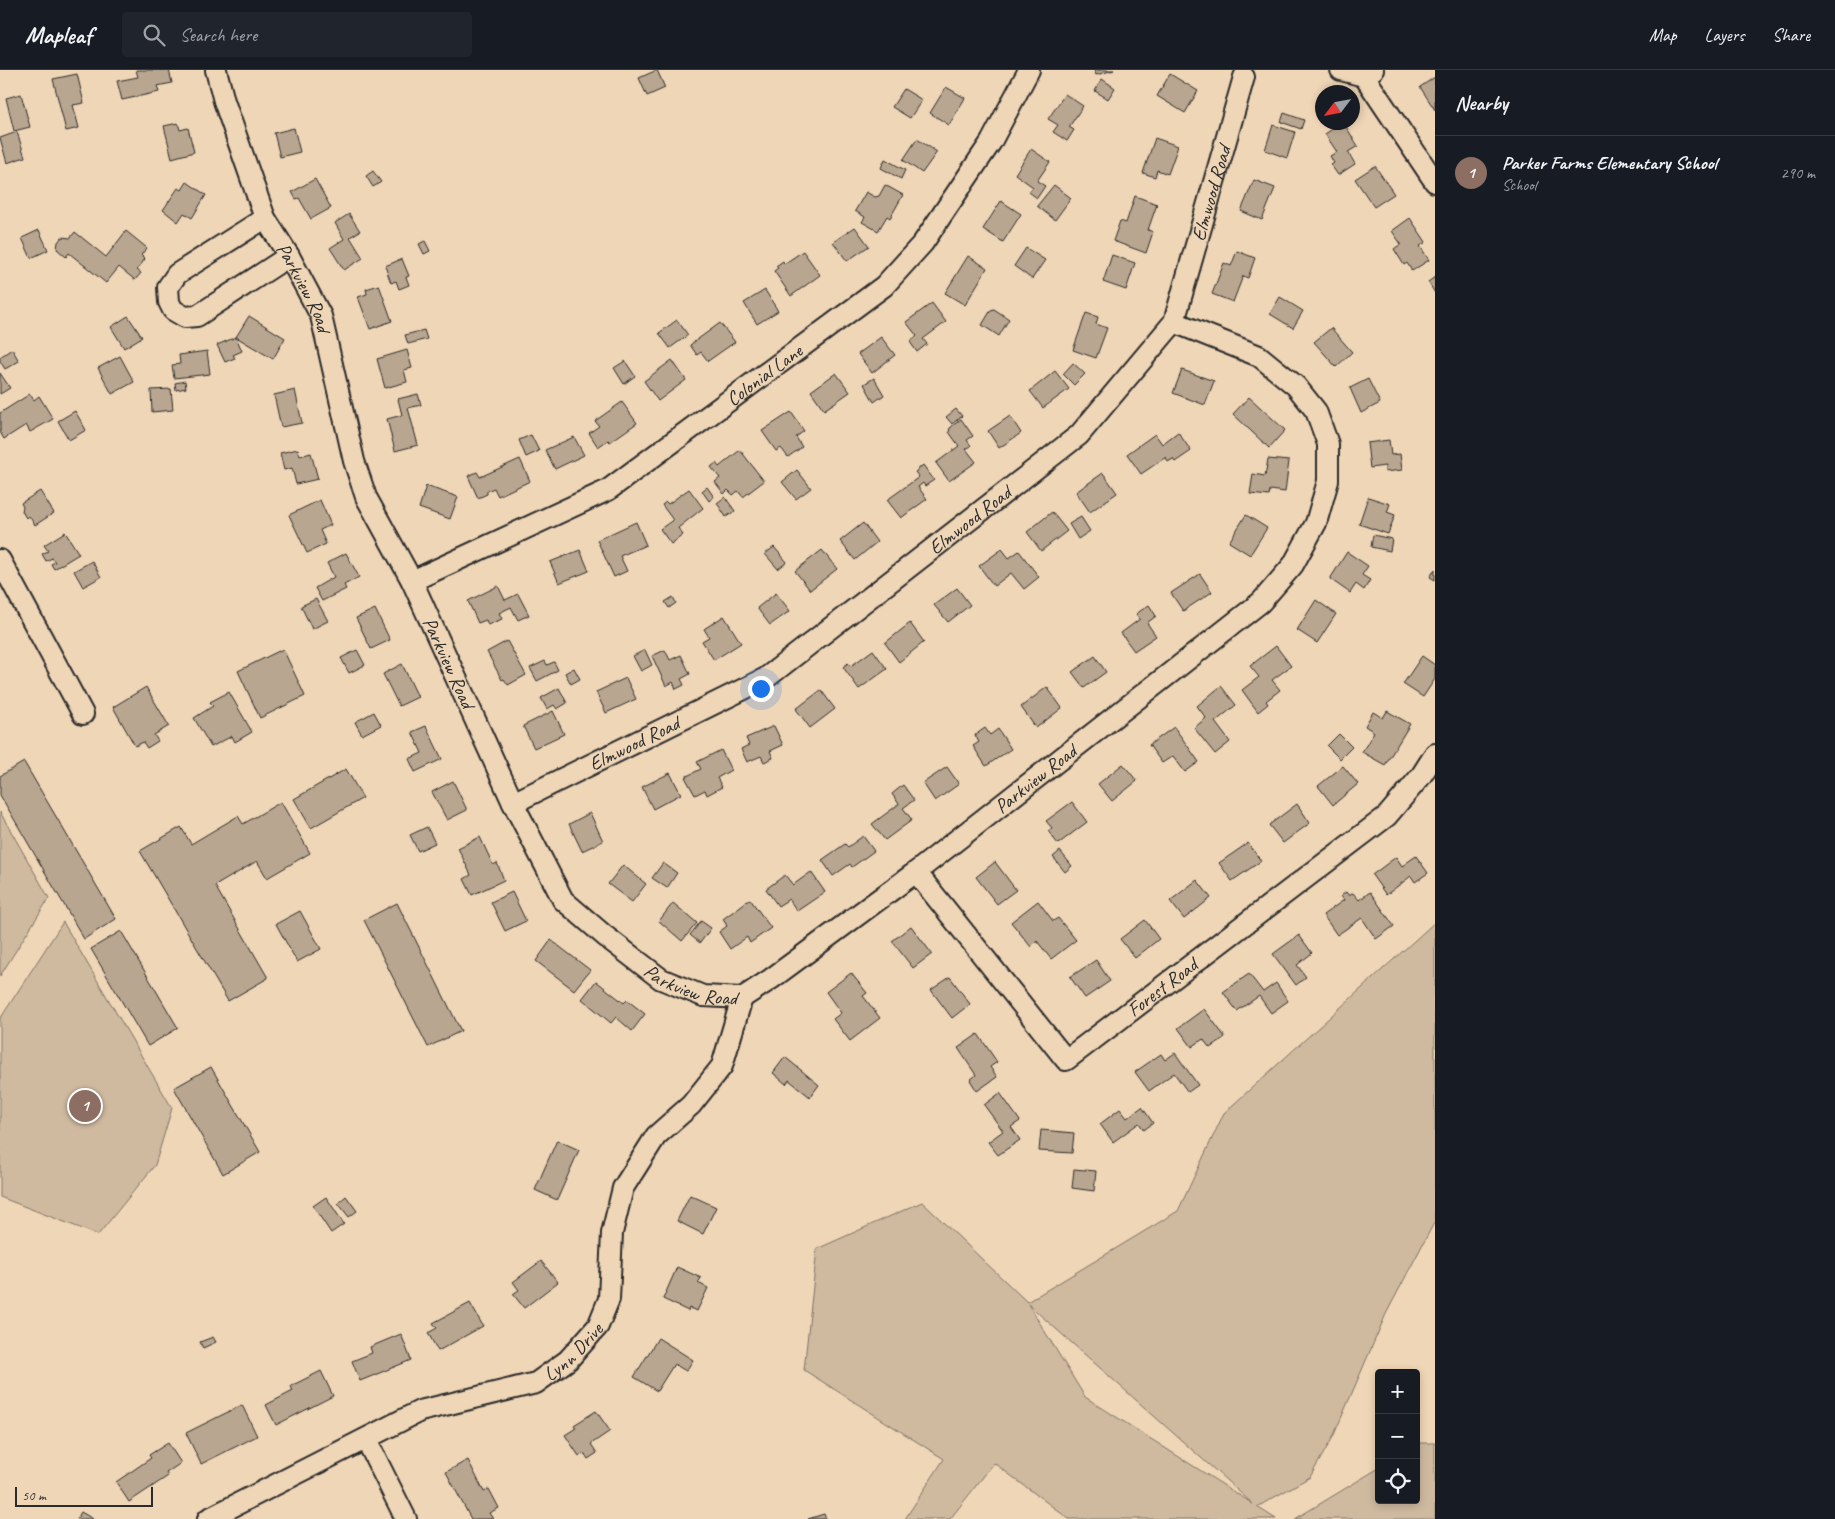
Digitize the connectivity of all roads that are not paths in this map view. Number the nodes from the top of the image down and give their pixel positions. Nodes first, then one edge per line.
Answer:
1 (216, 70) edge
2 (1029, 70) edge
3 (1341, 70) edge
4 (1244, 72) edge
5 (1368, 73) edge
6 (1435, 182) edge
7 (265, 218) junction
8 (289, 256) junction
9 (1174, 322) junction
10 (0, 560) edge
11 (412, 582) junction
12 (83, 714) dead end
13 (1435, 754) edge
14 (513, 802) junction
15 (916, 872) junction
16 (742, 998) junction
17 (366, 1439) junction
18 (208, 1519) edge
19 (406, 1519) edge

1 - 7 street, Parkview Road
2 - 11 street, Colonial Lane
3 - 5 street
4 - 9 street, Elmwood Road
5 - 6 street
7 - 8 street, Parkview Road
7 - 8 street
8 - 11 street, Parkview Road
9 - 14 street, Elmwood Road
9 - 15 street, Parkview Road
10 - 12 street
11 - 14 street, Parkview Road
13 - 15 street, Forest Road
14 - 16 street, Parkview Road
15 - 16 street, Parkview Road
16 - 17 street, Lynn Drive
17 - 18 street, Lynn Drive
17 - 19 street

